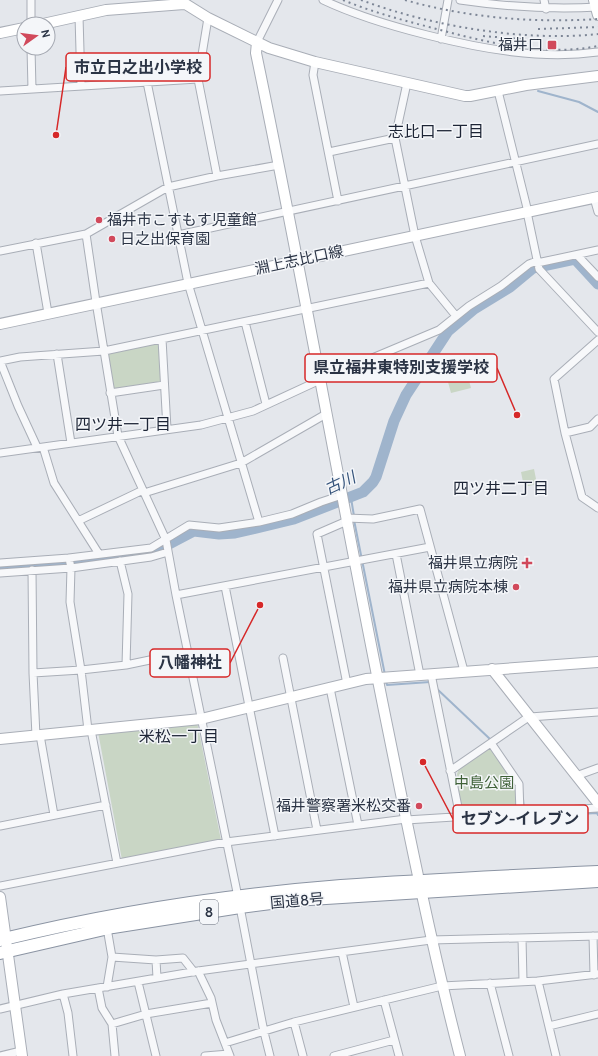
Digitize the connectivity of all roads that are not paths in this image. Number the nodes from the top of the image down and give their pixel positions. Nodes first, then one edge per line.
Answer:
1 (31, 0) edge
2 (278, 0) edge
3 (323, 0) edge
4 (448, 0) edge
5 (465, 0) edge
6 (544, 0) edge
7 (181, 2) edge
8 (596, 7) edge
9 (546, 9) junction
10 (31, 16) edge
11 (79, 16) junction
12 (208, 18) junction
13 (56, 21) edge
14 (16, 30) edge
15 (0, 33) edge
16 (441, 38) junction
17 (257, 42) junction
18 (598, 52) edge
19 (31, 56) edge
20 (315, 62) junction
21 (598, 76) edge
22 (198, 79) junction
23 (147, 82) junction
24 (407, 83) junction
25 (81, 86) junction
26 (32, 89) junction
27 (498, 90) junction
28 (0, 91) edge
29 (395, 138) junction
30 (598, 144) edge
31 (329, 152) junction
32 (516, 163) junction
33 (279, 165) junction
34 (218, 176) junction
35 (405, 186) junction
36 (168, 187) junction
37 (596, 197) edge
38 (338, 201) junction
39 (288, 212) junction
40 (527, 212) junction
41 (598, 212) edge
42 (86, 234) junction
43 (178, 235) junction
44 (415, 236) junction
45 (36, 243) junction
46 (598, 250) edge
47 (0, 251) edge
48 (577, 255) junction
49 (297, 260) junction
50 (537, 262) junction
51 (598, 277) edge
52 (188, 283) junction
53 (429, 283) junction
54 (96, 302) junction
55 (306, 309) junction
56 (48, 313) junction
57 (456, 316) junction
58 (245, 322) junction
59 (0, 324) edge
60 (202, 331) junction
61 (598, 332) edge
62 (162, 339) junction
63 (598, 340) edge
64 (104, 351) junction
65 (57, 354) junction
66 (0, 361) edge
67 (320, 380) junction
68 (164, 384) junction
69 (110, 393) junction
70 (266, 404) junction
71 (326, 414) junction
72 (228, 418) junction
73 (598, 419) edge
74 (167, 429) junction
75 (565, 433) junction
76 (118, 436) junction
77 (71, 443) junction
78 (40, 447) junction
79 (0, 453) edge
80 (241, 462) junction
81 (143, 492) junction
82 (342, 495) junction
83 (598, 508) edge
84 (346, 519) junction
85 (78, 521) junction
86 (259, 522) junction
87 (166, 540) junction
88 (430, 547) junction
89 (168, 552) junction
90 (100, 554) junction
91 (396, 554) junction
92 (69, 558) junction
93 (120, 561) junction
94 (355, 562) junction
95 (0, 563) edge
96 (324, 567) junction
97 (71, 568) junction
98 (32, 570) junction
99 (0, 573) edge
100 (225, 586) junction
101 (176, 595) junction
102 (188, 652) junction
103 (283, 658) dead end
104 (598, 662) edge
105 (126, 665) junction
106 (492, 669) junction
107 (81, 670) junction
108 (464, 671) junction
109 (33, 673) junction
110 (431, 674) junction
111 (420, 675) junction
112 (377, 678) junction
113 (347, 684) junction
114 (330, 688) junction
115 (290, 697) junction
116 (250, 707) junction
117 (598, 712) edge
118 (530, 716) junction
119 (201, 719) junction
120 (89, 730) junction
121 (38, 735) junction
122 (0, 739) edge
123 (491, 743) junction
124 (598, 768) edge
125 (450, 771) junction
126 (576, 776) junction
127 (106, 804) junction
128 (598, 804) edge
129 (598, 808) edge
130 (520, 813) junction
131 (54, 815) junction
132 (460, 817) junction
133 (406, 820) junction
134 (358, 825) junction
135 (0, 826) edge
136 (317, 830) junction
137 (275, 836) junction
138 (226, 842) junction
139 (118, 863) junction
140 (598, 872) edge
141 (598, 881) edge
142 (0, 886) edge
143 (420, 887) junction
144 (0, 897) edge
145 (239, 902) junction
146 (107, 928) junction
147 (595, 936) edge
148 (522, 938) junction
149 (3, 940) edge
150 (431, 940) junction
151 (3, 952) edge
152 (342, 952) junction
153 (112, 957) junction
154 (156, 960) junction
155 (250, 964) junction
156 (196, 972) junction
157 (596, 975) edge
158 (157, 978) junction
159 (523, 981) junction
160 (538, 981) junction
161 (138, 982) junction
162 (490, 983) junction
163 (442, 986) junction
164 (107, 987) junction
165 (98, 988) junction
166 (63, 994) junction
167 (384, 1000) junction
168 (212, 1004) junction
169 (14, 1005) junction
170 (354, 1007) junction
171 (0, 1008) edge
172 (146, 1014) junction
173 (598, 1014) edge
174 (294, 1022) junction
175 (112, 1024) junction
176 (549, 1026) junction
177 (264, 1032) junction
178 (394, 1040) junction
179 (226, 1044) junction
180 (21, 1054) edge
181 (349, 1054) edge
182 (230, 1055) edge
183 (0, 1056) edge
184 (73, 1056) edge
185 (115, 1056) edge
186 (156, 1056) edge
187 (205, 1056) edge
188 (270, 1056) edge
189 (303, 1056) edge
190 (334, 1056) edge
191 (399, 1056) edge
192 (460, 1056) edge
193 (509, 1056) edge
194 (556, 1056) edge

1 - 10 street
2 - 17 street
3 - 16 street
4 - 16 street
5 - 9 street
6 - 9 street
7 - 11 street
7 - 12 street
8 - 9 street
11 - 13 street
11 - 25 street
12 - 17 street
12 - 22 street
14 - 15 street
16 - 18 street
17 - 20 street
17 - 33 street
19 - 26 street
20 - 24 street
20 - 31 street
21 - 27 street
22 - 23 street
22 - 34 street
23 - 25 street
23 - 36 street
24 - 27 street
24 - 29 street
25 - 26 street
26 - 28 street
27 - 32 street
29 - 31 street
29 - 35 street
30 - 32 street
31 - 38 street
32 - 35 street
32 - 40 street
33 - 34 street
33 - 39 street
34 - 36 street
35 - 38 street
35 - 44 street
36 - 42 street
36 - 43 street
37 - 40 street, 淵上志比口線
37 - 41 street
38 - 39 street
39 - 43 street
39 - 49 street
40 - 44 street, 淵上志比口線
40 - 50 street
42 - 45 street
42 - 54 street
43 - 52 street
44 - 49 street, 淵上志比口線
44 - 53 street
45 - 47 street
45 - 56 street
46 - 48 street
48 - 50 street
48 - 51 street
49 - 52 street, 淵上志比口線
49 - 55 street
50 - 57 street
50 - 61 street
52 - 54 street, 淵上志比口線
52 - 60 street
53 - 55 street
53 - 57 street
54 - 56 street, 淵上志比口線
54 - 64 street
55 - 58 street
55 - 67 street
56 - 59 street, 淵上志比口線
57 - 67 street
58 - 60 street
58 - 70 street
60 - 62 street
60 - 72 street
62 - 64 street
62 - 68 street
63 - 75 street
64 - 65 street
64 - 69 street
65 - 66 street
65 - 77 street
66 - 78 street
67 - 70 street
67 - 71 street
68 - 69 street
68 - 74 street
69 - 76 street
70 - 72 street
71 - 80 street
71 - 82 street
72 - 74 street
72 - 80 street
73 - 75 street
74 - 76 street
75 - 83 street
76 - 77 street
76 - 81 street
77 - 78 street
78 - 79 street
78 - 85 street
80 - 81 street
80 - 86 street
81 - 85 street
81 - 87 street
82 - 84 street
82 - 86 street
84 - 88 street
84 - 94 street
84 - 96 street
85 - 90 street
86 - 87 street
87 - 89 street
87 - 90 street
88 - 91 street
88 - 108 street
89 - 93 street
89 - 101 street
90 - 92 street
91 - 94 street
91 - 111 street
92 - 95 street
92 - 97 street
93 - 97 street
93 - 105 street
94 - 96 street
94 - 112 street
96 - 100 street
96 - 113 street
97 - 98 street
97 - 107 street
98 - 99 street
98 - 109 street
100 - 101 street
100 - 116 street
101 - 102 street
102 - 105 street
102 - 119 street
103 - 115 street
104 - 106 street
105 - 107 street
106 - 108 street
106 - 118 street
107 - 109 street
107 - 120 street
108 - 110 street
109 - 121 street
110 - 111 street
110 - 125 street
111 - 112 street
112 - 113 street
112 - 133 street
113 - 114 street
114 - 115 street
114 - 134 street
115 - 116 street
115 - 136 street
116 - 119 street
116 - 137 street
117 - 118 street
118 - 123 street
118 - 126 street
119 - 120 street
119 - 138 street
120 - 121 street
120 - 127 street
121 - 122 street
121 - 131 street
123 - 125 street
123 - 130 street
124 - 126 street
125 - 132 street
126 - 128 street
127 - 131 street
127 - 139 street
129 - 130 street
130 - 132 street
131 - 135 street
132 - 133 street
133 - 134 street
133 - 143 street
134 - 136 street
136 - 137 street
137 - 138 street
138 - 139 street
138 - 145 street
139 - 142 street
140 - 143 highway, 国道8号 / 8
141 - 143 highway, 国道8号 / 8
143 - 145 highway, 国道8号 / 8
143 - 150 street
144 - 149 street
145 - 146 highway, 国道8号 / 8
145 - 149 highway, 国道8号 / 8
145 - 155 street
146 - 151 highway, 国道8号 / 8
146 - 153 street
147 - 148 street
147 - 157 street
148 - 150 street
148 - 159 street
149 - 151 street
150 - 152 street
150 - 163 street
151 - 169 street
152 - 155 street
152 - 170 street
153 - 154 street
153 - 164 street
154 - 156 street
154 - 158 street
155 - 156 street
155 - 177 street
156 - 158 street
156 - 168 street
157 - 160 street
158 - 161 street
159 - 160 street
159 - 162 street
160 - 176 street
161 - 164 street
161 - 172 street
162 - 163 street
162 - 193 street
163 - 167 street
163 - 192 street
164 - 165 street
165 - 166 street
165 - 175 street
166 - 169 street
166 - 184 street
167 - 170 street
167 - 178 street
168 - 172 street
168 - 179 street
169 - 171 street
169 - 180 street
170 - 174 street
172 - 175 street
172 - 186 street
173 - 176 street
174 - 177 street
174 - 189 street
175 - 185 street
176 - 194 street
177 - 179 street
177 - 188 street
178 - 181 street
178 - 191 street
179 - 182 street
180 - 183 street
181 - 190 street
182 - 187 street

